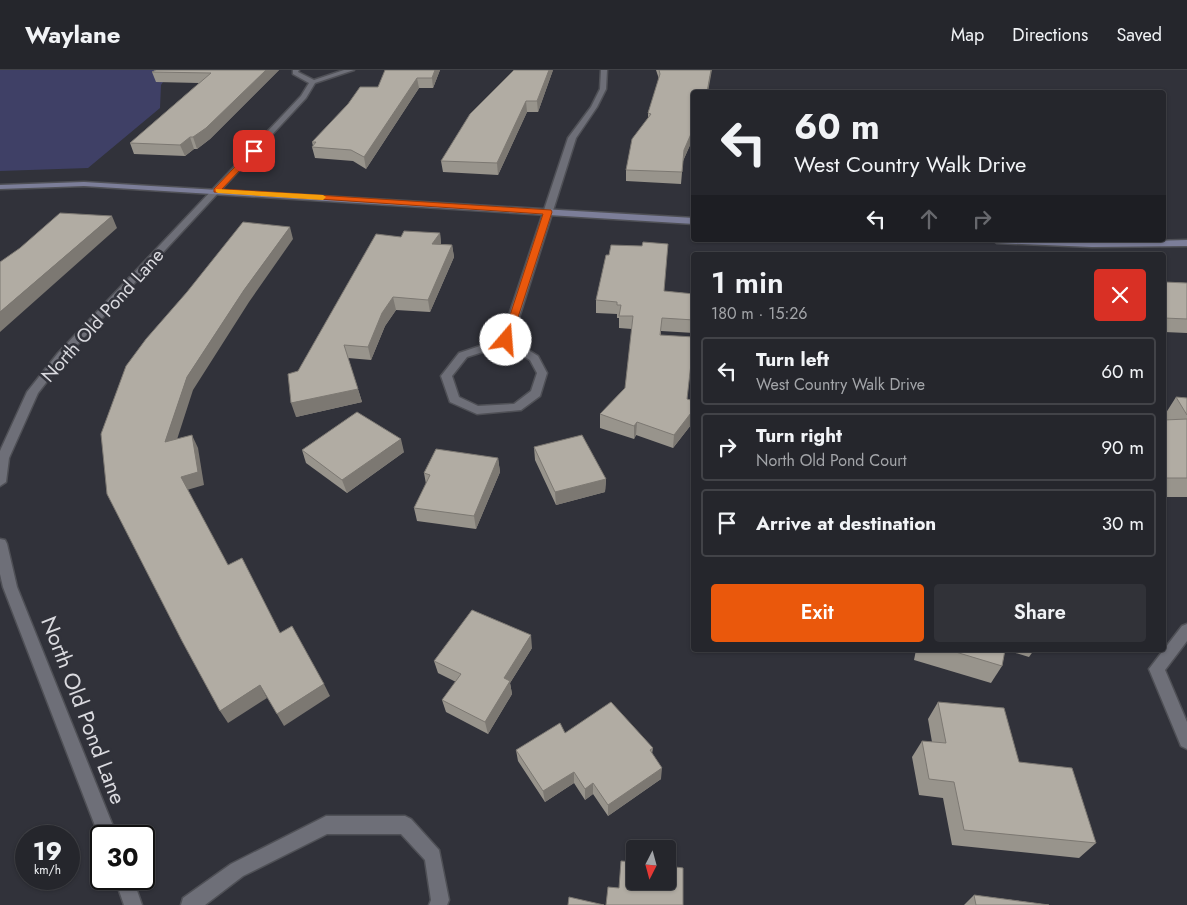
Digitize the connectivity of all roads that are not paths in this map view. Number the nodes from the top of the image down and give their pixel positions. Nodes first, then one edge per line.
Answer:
1 (296, 70) edge
2 (351, 70) edge
3 (604, 70) edge
4 (313, 82) junction
5 (0, 187) edge
6 (217, 191) junction
7 (548, 212) junction
8 (691, 221) edge
9 (1041, 242) edge
10 (1187, 244) edge
11 (506, 340) junction
12 (0, 482) edge
13 (0, 544) edge
14 (1187, 630) edge
15 (1187, 741) edge
16 (104, 825) edge
17 (128, 890) edge
18 (133, 905) edge
19 (190, 905) edge
20 (438, 905) edge

1 - 4 street
2 - 4 street
3 - 7 street
4 - 6 street, North Old Pond Lane
5 - 6 street
6 - 7 street
6 - 12 street, North Old Pond Lane
7 - 8 street
7 - 11 street
9 - 10 street
11 - 11 street
13 - 16 street, North Old Pond Lane
14 - 15 street
17 - 18 street
19 - 20 street

